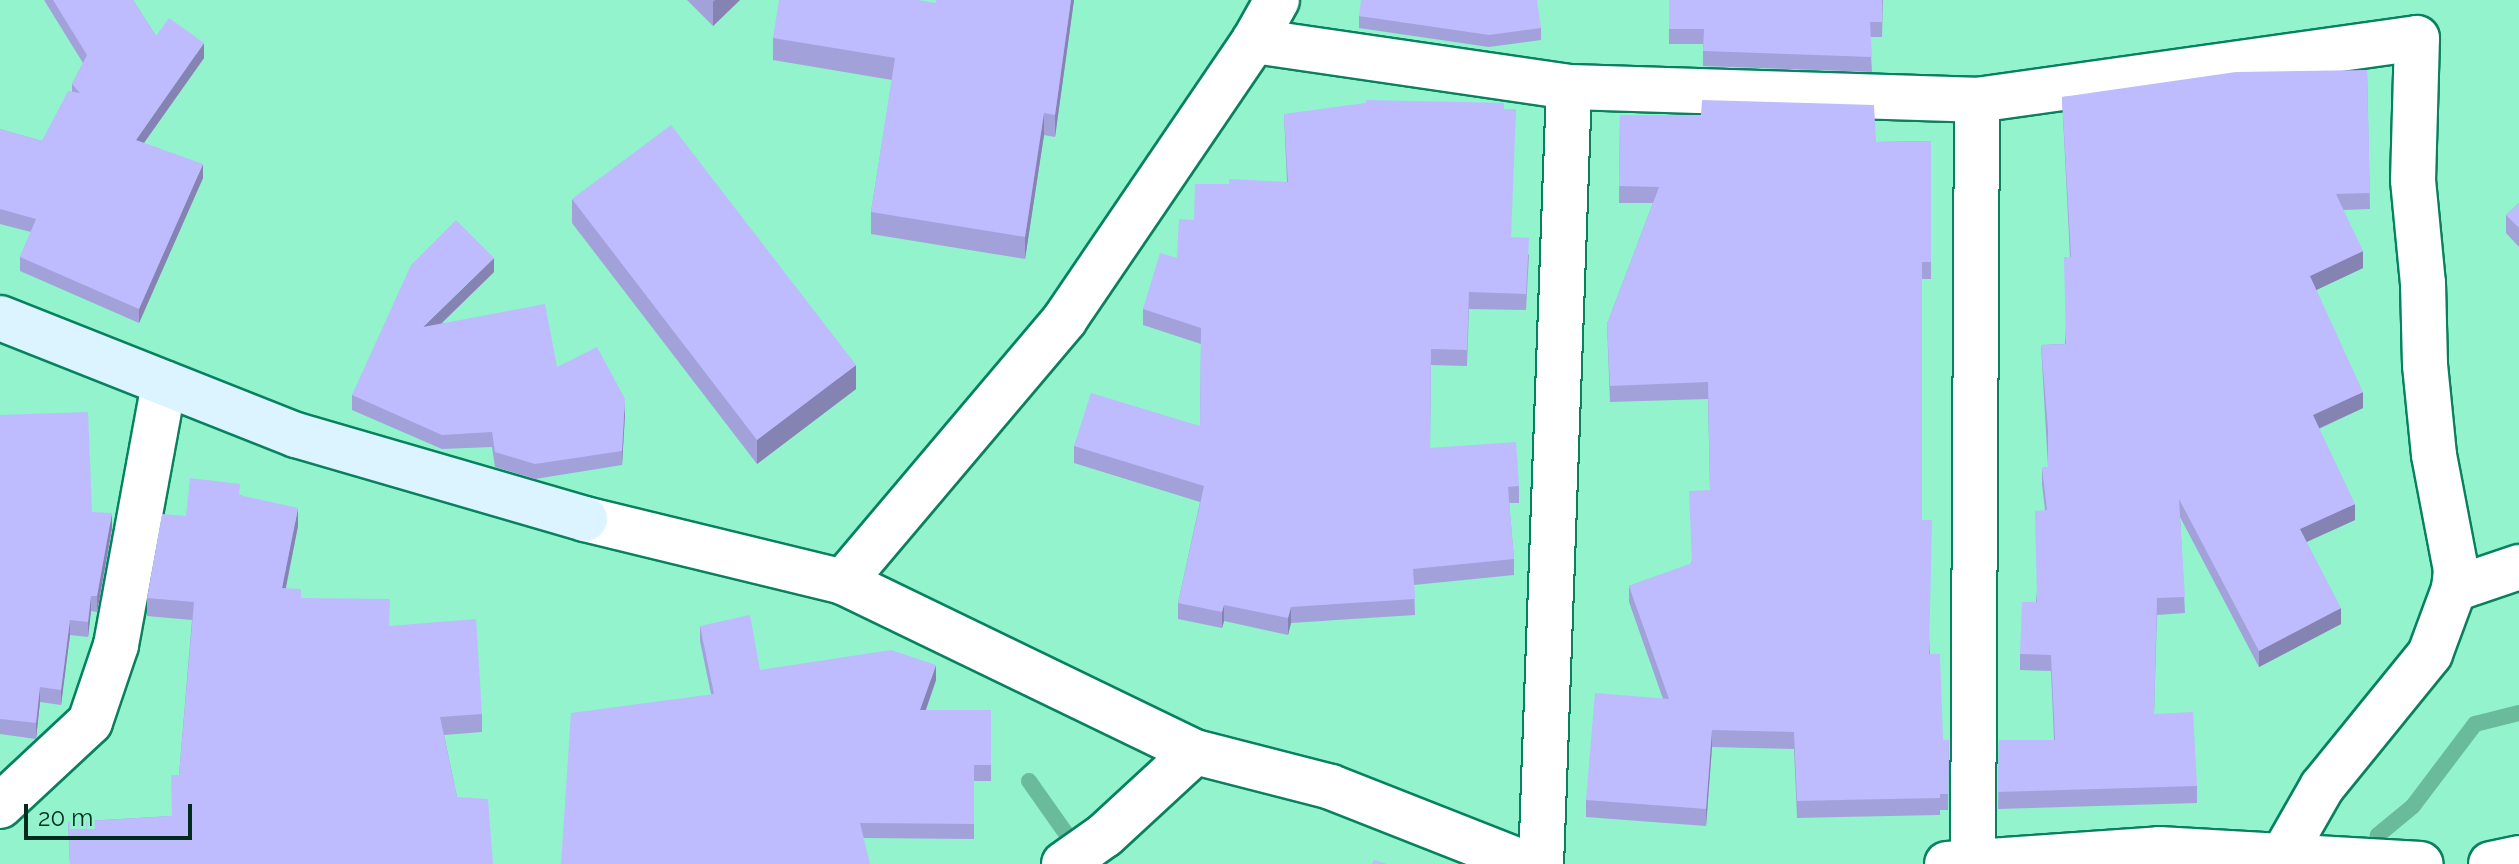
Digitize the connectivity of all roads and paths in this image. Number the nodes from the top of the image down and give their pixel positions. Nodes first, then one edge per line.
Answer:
1 (1277, 0) edge
2 (1254, 41) junction
3 (1569, 87) junction
4 (1977, 100) junction
5 (0, 318) edge
6 (164, 383) junction
7 (2519, 567) edge
8 (843, 582) junction
9 (2454, 589) junction
10 (1195, 752) junction
11 (0, 806) edge
12 (2519, 858) edge
13 (2279, 861) edge
14 (2341, 862) edge
15 (1960, 863) edge
16 (2410, 863) edge
17 (1064, 864) edge
18 (1526, 864) edge
19 (1541, 864) edge
20 (2491, 864) edge

1 - 2 street
2 - 3 street
2 - 8 street
3 - 4 street
3 - 19 street
4 - 9 street
4 - 15 street
5 - 6 street
6 - 8 street
6 - 11 street
7 - 9 street
8 - 10 street
9 - 13 street
10 - 17 street
10 - 18 street
12 - 20 street
13 - 14 street
13 - 15 street
14 - 16 street

